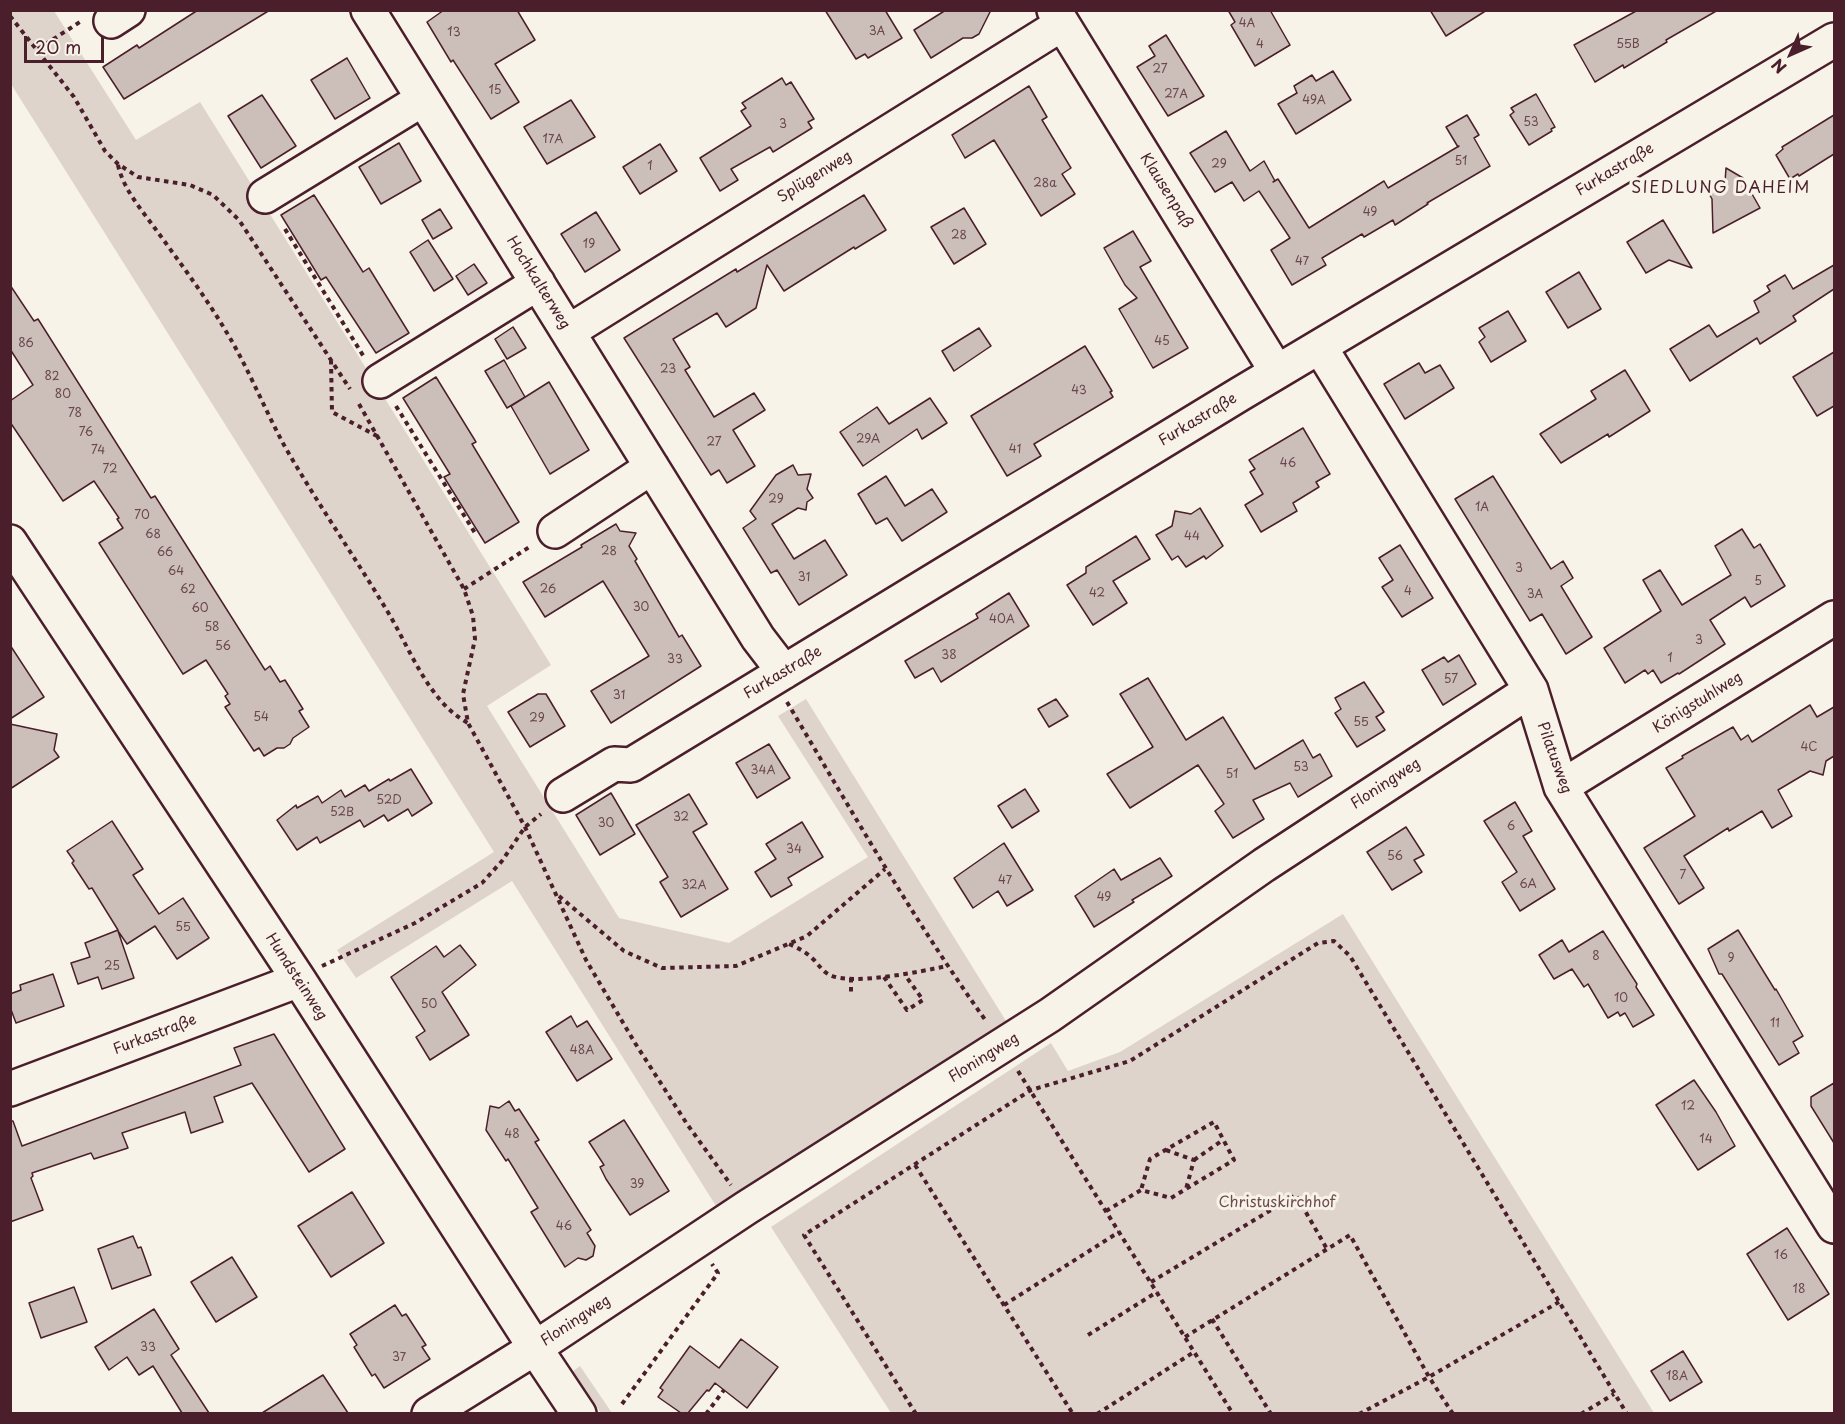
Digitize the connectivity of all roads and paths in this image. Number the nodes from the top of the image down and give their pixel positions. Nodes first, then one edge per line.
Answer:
1 (368, 10) edge
2 (10, 16) edge
3 (120, 16) edge
4 (1058, 17) edge
5 (1834, 40) edge
6 (38, 49) junction
7 (423, 99) junction
8 (118, 164) junction
9 (265, 196) dead end
10 (538, 283) junction
11 (568, 332) junction
12 (1320, 347) junction
13 (331, 360) junction
14 (1277, 372) junction
15 (380, 381) dead end
16 (378, 436) junction
17 (652, 467) junction
18 (555, 531) joint
19 (10, 542) edge
20 (464, 589) junction
21 (1834, 618) edge
22 (784, 672) junction
23 (1531, 690) junction
24 (468, 723) junction
25 (1561, 787) junction
26 (563, 795) dead end
27 (525, 827) junction
28 (885, 869) junction
29 (558, 895) junction
30 (789, 944) junction
31 (947, 966) junction
32 (905, 975) junction
33 (884, 977) junction
34 (851, 978) junction
35 (299, 980) junction
36 (851, 993) dead end
37 (988, 1024) dead end
38 (1016, 1067) dead end
39 (10, 1089) edge
40 (1031, 1090) junction
41 (1223, 1140) junction
42 (1165, 1150) junction
43 (1194, 1160) junction
44 (915, 1165) junction
45 (1186, 1189) junction
46 (1141, 1190) junction
47 (746, 1208) junction
48 (1106, 1210) junction
49 (1834, 1226) edge
50 (1119, 1232) junction
51 (1327, 1249) junction
52 (718, 1273) dead end
53 (1151, 1282) junction
54 (1157, 1292) junction
55 (1559, 1302) junction
56 (1004, 1305) junction
57 (1212, 1319) junction
58 (1088, 1335) dead end
59 (1185, 1336) junction
60 (535, 1348) junction
61 (1194, 1352) junction
62 (1429, 1377) junction
63 (724, 1390) dead end
64 (1614, 1394) junction
65 (622, 1404) dead end
66 (429, 1413) edge
67 (579, 1413) edge
68 (706, 1413) edge
69 (916, 1413) edge
70 (1073, 1413) edge
71 (1097, 1413) edge
72 (1233, 1413) edge
73 (1271, 1413) edge
74 (1359, 1413) edge
75 (1453, 1413) edge
76 (1581, 1413) edge
77 (1627, 1413) edge

1 - 7 street, Hochkalterweg
2 - 6 path
3 - 6 path
4 - 11 street, Splügenweg
4 - 14 street, Klausenpaß
5 - 12 street, Furkastraße
6 - 8 path
7 - 9 street
7 - 10 street, Hochkalterweg
8 - 13 path
8 - 24 path
10 - 11 street, Hochkalterweg
10 - 15 street
11 - 17 street, Hochkalterweg
12 - 14 street, Furkastraße
12 - 23 street, Pilatusweg
13 - 16 path
13 - 16 path
14 - 22 street, Furkastraße
16 - 20 path
17 - 18 street
17 - 22 street, Hochkalterweg
18 - 20 path
19 - 35 street, Hundsteinweg
20 - 24 path
21 - 25 street, Königstuhlweg
22 - 26 street, Furkastraße
22 - 28 path
23 - 25 street, Pilatusweg
23 - 47 street, Floningweg
24 - 27 path
25 - 49 street, Pilatusweg
27 - 29 path
27 - 35 path
28 - 30 path
28 - 31 path
29 - 30 path
29 - 47 path
30 - 34 path
31 - 32 path
31 - 37 path
32 - 33 path
32 - 33 path
33 - 34 path
34 - 36 path
35 - 39 street, Furkastraße
35 - 60 street, Hundsteinweg
38 - 40 path
40 - 44 path
40 - 48 path
40 - 55 path
41 - 42 path
41 - 43 path
41 - 45 path
42 - 43 path
42 - 46 path
43 - 45 path
44 - 56 path
44 - 69 path
45 - 46 path
46 - 48 path
47 - 60 street, Floningweg
48 - 50 path
50 - 53 path
50 - 56 path
51 - 53 path
51 - 57 path
51 - 62 path
52 - 65 path
53 - 54 path
54 - 58 path
54 - 59 path
55 - 62 path
55 - 64 path
56 - 70 path
57 - 59 path
57 - 73 path
59 - 61 path
60 - 66 street, Floningweg
60 - 67 street, Hundsteinweg
61 - 71 path
61 - 72 path
62 - 74 path
62 - 75 path
63 - 68 path
64 - 76 path
64 - 77 path

